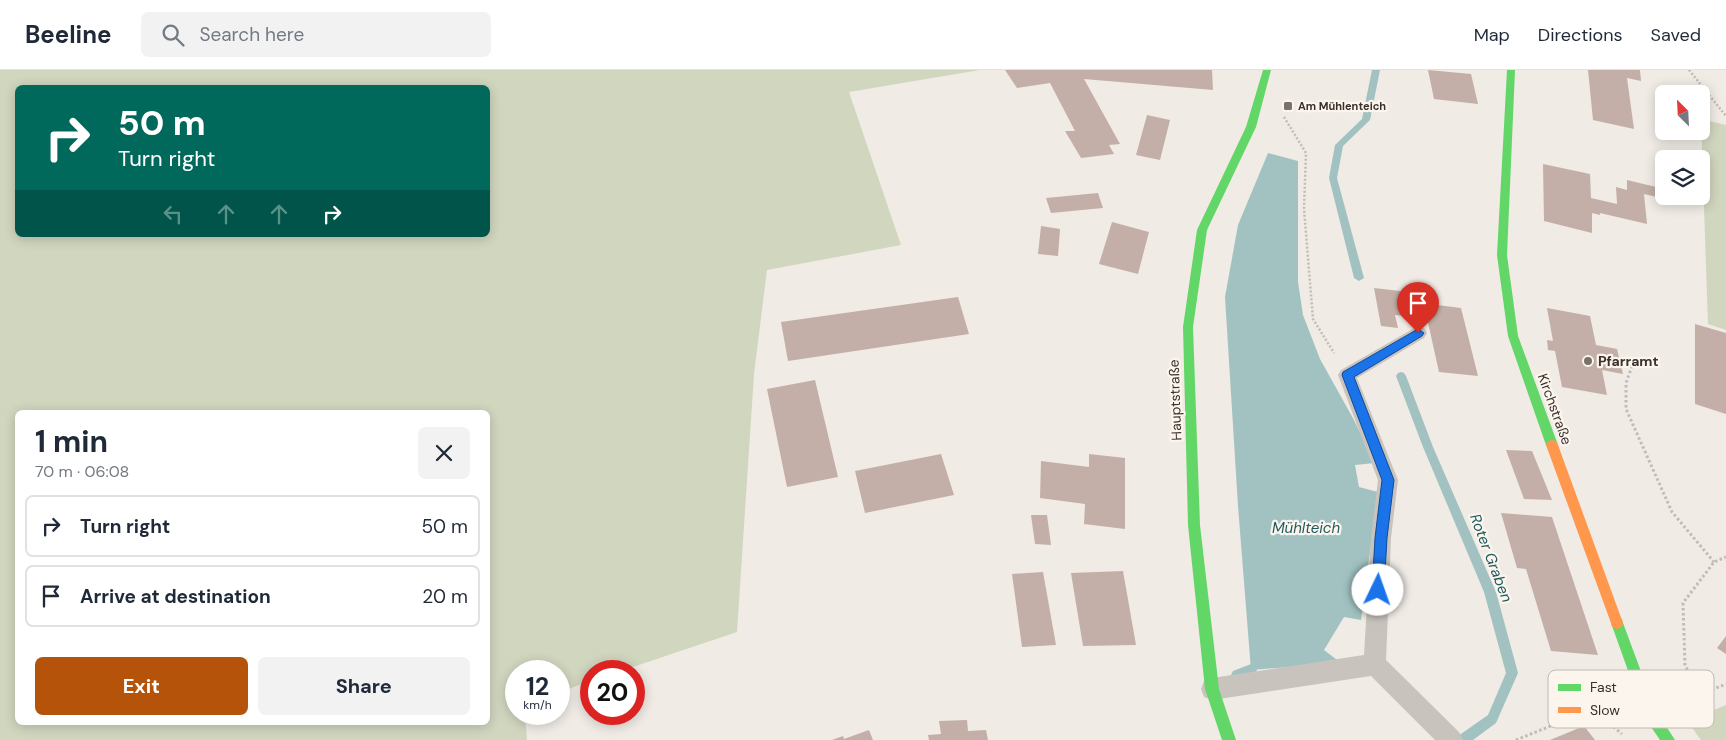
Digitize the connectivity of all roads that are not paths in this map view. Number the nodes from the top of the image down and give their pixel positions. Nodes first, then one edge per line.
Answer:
1 (1267, 70) edge
2 (1511, 70) edge
3 (1520, 70) edge
4 (1510, 101) junction
5 (1418, 333) dead end
6 (1375, 664) junction
7 (1634, 670) edge
8 (1212, 690) junction
9 (1660, 728) edge
10 (1450, 739) edge
11 (1229, 740) edge
12 (1668, 740) edge

1 - 8 street, Hauptstraße
2 - 4 street, Kirchstraße
3 - 4 lane
4 - 7 street, Kirchstraße
5 - 6 lane
6 - 8 lane
6 - 10 lane
8 - 11 street, Hauptstraße
9 - 12 street, Kirchstraße

